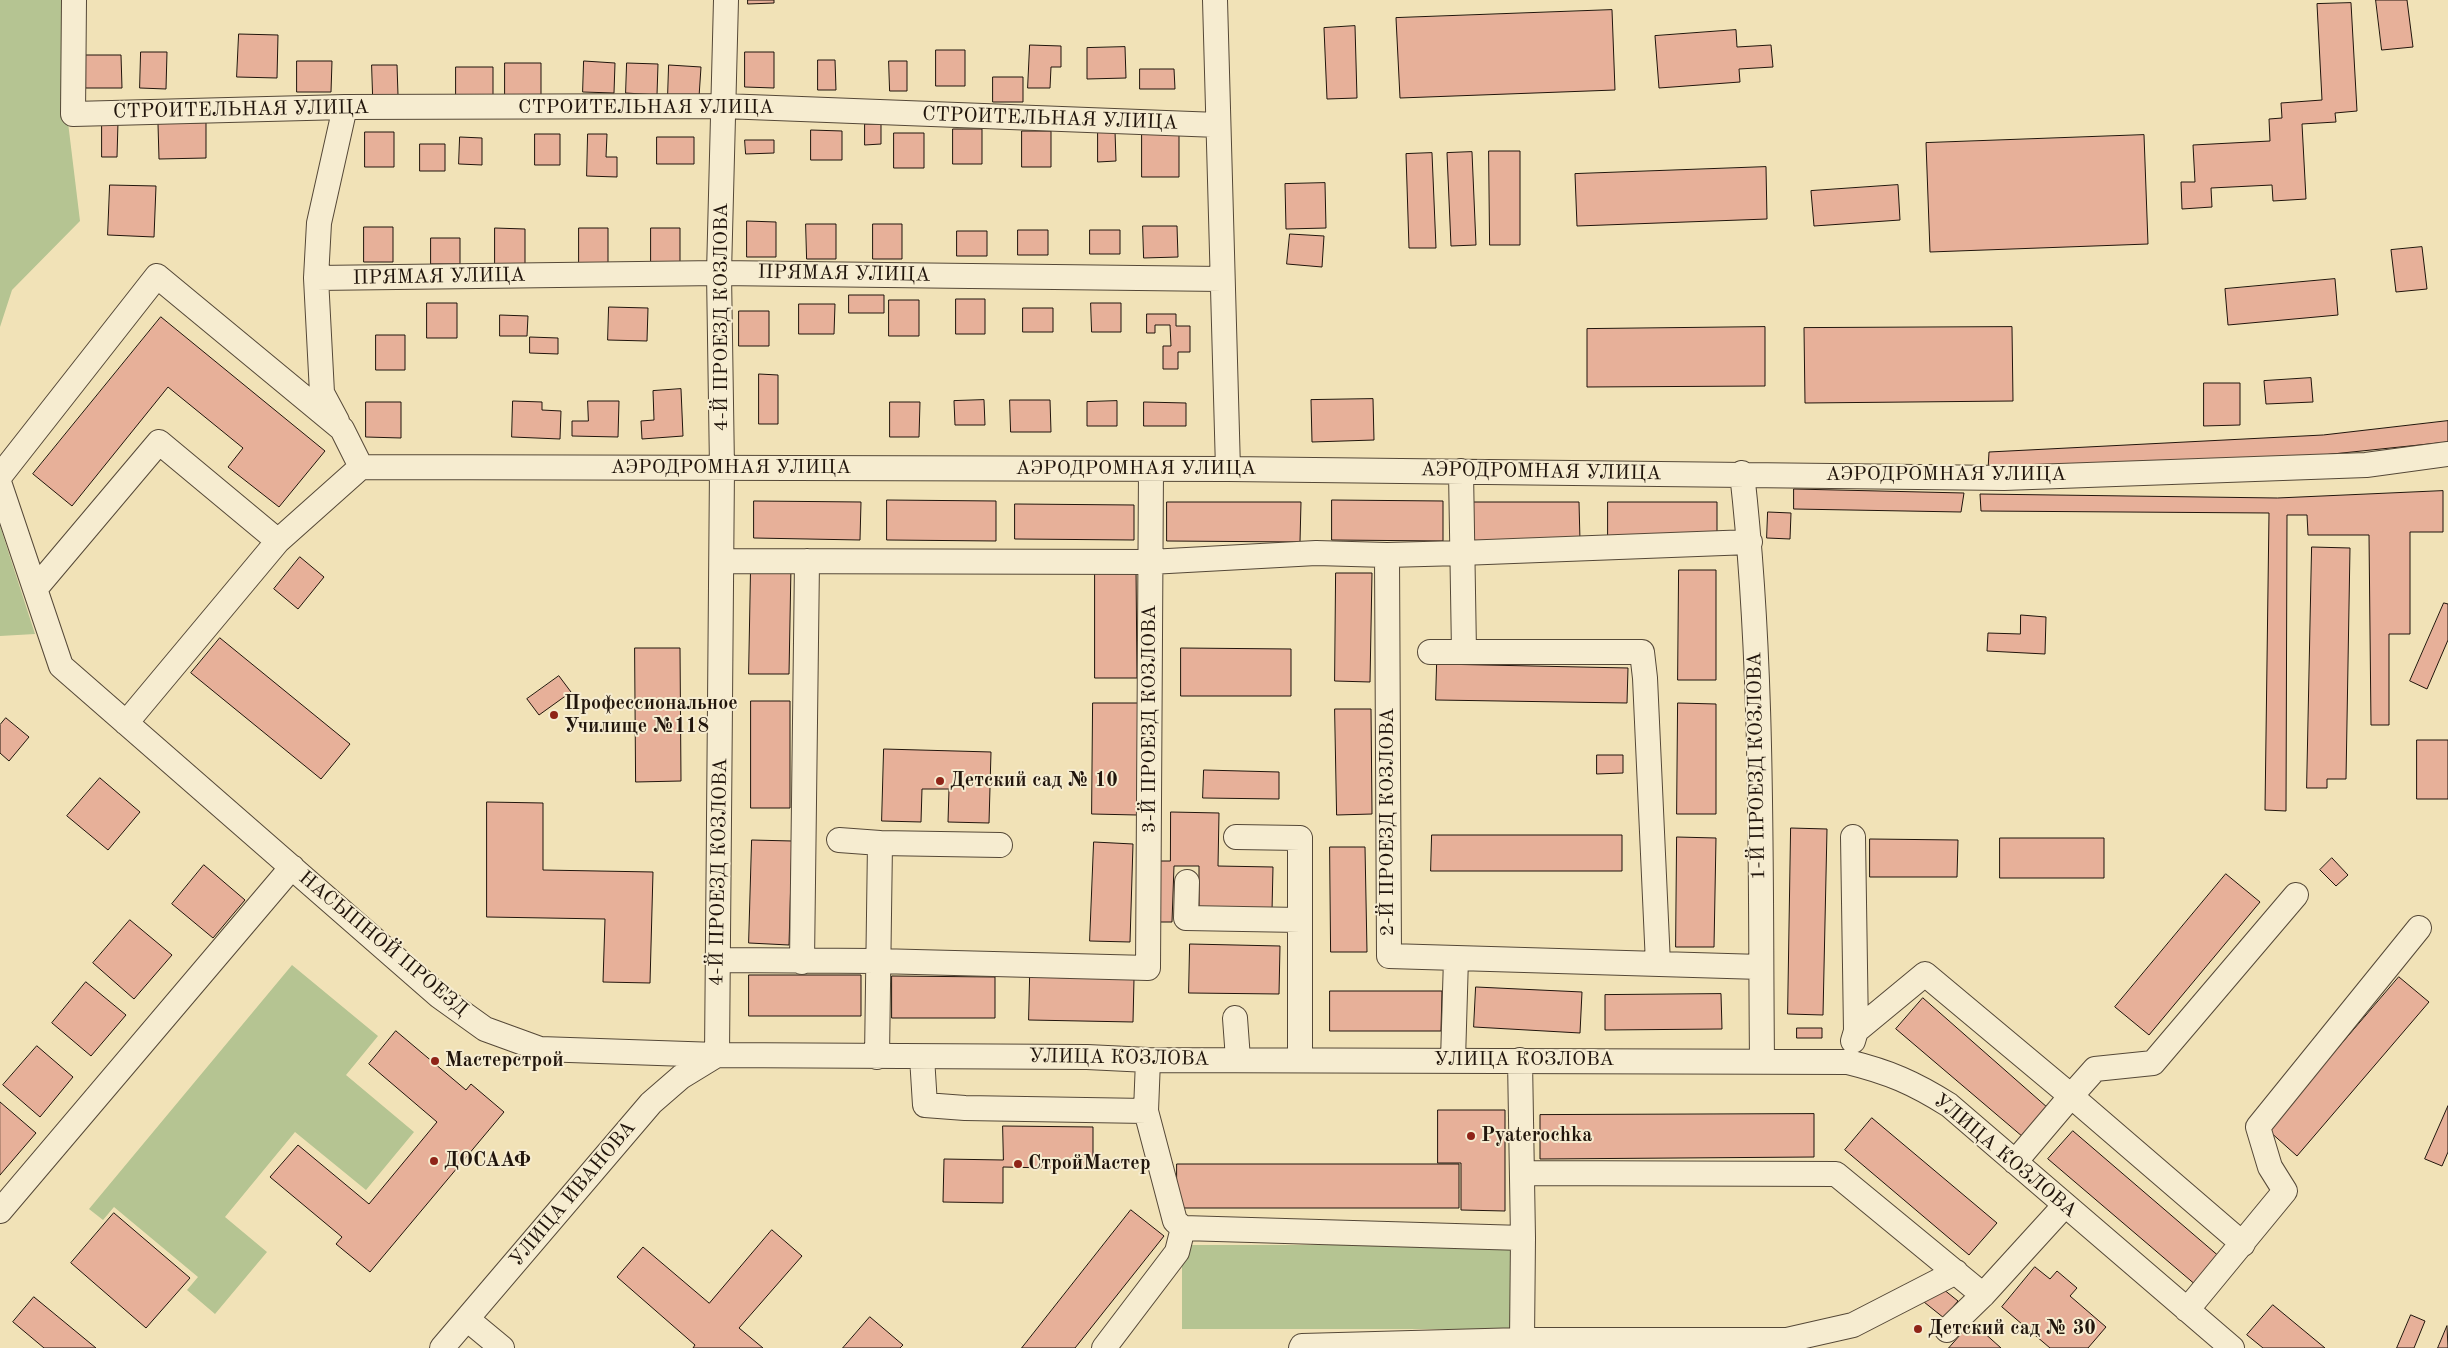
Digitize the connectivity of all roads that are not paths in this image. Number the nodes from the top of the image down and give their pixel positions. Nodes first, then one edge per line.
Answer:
1 (74, 0) edge
2 (726, 0) edge
3 (1215, 0) edge
4 (723, 106) junction
5 (345, 107) junction
6 (1218, 125) junction
7 (719, 273) junction
8 (316, 278) junction
9 (1222, 279) junction
10 (342, 429) junction
11 (2448, 454) edge
12 (361, 467) junction
13 (722, 468) junction
14 (1228, 469) junction
15 (1151, 470) junction
16 (1461, 471) junction
17 (1742, 473) junction
18 (0, 476) edge
19 (0, 485) edge
20 (278, 541) junction
21 (1750, 542) junction
22 (1461, 554) junction
23 (1388, 555) junction
24 (722, 561) junction
25 (806, 561) junction
26 (1150, 562) junction
27 (35, 589) junction
28 (1430, 652) dead end
29 (1464, 652) junction
30 (126, 723) junction
31 (1236, 837) dead end
32 (1853, 837) dead end
33 (839, 840) dead end
34 (880, 842) junction
35 (1000, 845) dead end
36 (292, 867) junction
37 (1187, 882) dead end
38 (2296, 895) dead end
39 (1300, 920) junction
40 (2419, 928) dead end
41 (1456, 958) junction
42 (718, 960) junction
43 (877, 961) junction
44 (802, 962) junction
45 (1658, 964) junction
46 (1761, 967) junction
47 (1235, 1018) dead end
48 (1856, 1031) junction
49 (717, 1055) junction
50 (877, 1057) junction
51 (922, 1057) junction
52 (1238, 1059) junction
53 (1300, 1059) junction
54 (1148, 1060) junction
55 (1453, 1060) junction
56 (1520, 1060) junction
57 (1762, 1060) junction
58 (1848, 1062) junction
59 (2071, 1096) junction
60 (1146, 1111) junction
61 (2015, 1162) junction
62 (1522, 1173) junction
63 (2065, 1205) junction
64 (0, 1211) edge
65 (1183, 1228) junction
66 (1523, 1238) junction
67 (2243, 1244) junction
68 (1956, 1272) junction
69 (1983, 1295) junction
70 (2187, 1310) junction
71 (467, 1319) junction
72 (1947, 1330) dead end
73 (1522, 1340) junction
74 (1617, 1343) edge
75 (1468, 1344) edge
76 (1784, 1344) edge
77 (442, 1348) edge
78 (502, 1348) edge
79 (1104, 1348) edge
80 (1301, 1348) edge
81 (2232, 1348) edge

1 - 5 street, СТРОИТЕЛЬНАЯ УЛИЦА
2 - 4 street, 4-Й ПРОЕЗД КОЗЛОВА
3 - 6 street
4 - 5 street, СТРОИТЕЛЬНАЯ УЛИЦА
4 - 6 street, СТРОИТЕЛЬНАЯ УЛИЦА
4 - 7 street, 4-Й ПРОЕЗД КОЗЛОВА
5 - 8 street
6 - 9 street
7 - 8 street, ПРЯМАЯ УЛИЦА
7 - 9 street, ПРЯМАЯ УЛИЦА
7 - 13 street, 4-Й ПРОЕЗД КОЗЛОВА
8 - 10 street
9 - 14 street
10 - 12 street
10 - 18 street
11 - 17 street, АЭРОДРОМНАЯ УЛИЦА
12 - 13 street, АЭРОДРОМНАЯ УЛИЦА
12 - 20 street
13 - 15 street, АЭРОДРОМНАЯ УЛИЦА
13 - 24 street, 4-Й ПРОЕЗД КОЗЛОВА
14 - 15 street, АЭРОДРОМНАЯ УЛИЦА
14 - 16 street, АЭРОДРОМНАЯ УЛИЦА
15 - 26 street, 3-Й ПРОЕЗД КОЗЛОВА
16 - 17 street, АЭРОДРОМНАЯ УЛИЦА
16 - 22 street
17 - 21 street, 1-Й ПРОЕЗД КОЗЛОВА
19 - 27 street
20 - 27 street
20 - 30 street
21 - 22 street
21 - 46 street, 1-Й ПРОЕЗД КОЗЛОВА
22 - 23 street
22 - 29 street
23 - 26 street
23 - 41 street, 2-Й ПРОЕЗД КОЗЛОВА
24 - 25 street
24 - 42 street, 4-Й ПРОЕЗД КОЗЛОВА
25 - 26 street
25 - 44 street
26 - 43 street, 3-Й ПРОЕЗД КОЗЛОВА
27 - 30 street, НАСЫПНОЙ ПРОЕЗД
28 - 29 street
29 - 45 street
30 - 36 street, НАСЫПНОЙ ПРОЕЗД
31 - 39 street
32 - 48 street
33 - 34 street
34 - 35 street
34 - 43 street
36 - 49 street, НАСЫПНОЙ ПРОЕЗД
36 - 64 street
37 - 39 street
38 - 59 street
39 - 53 street
40 - 67 street
41 - 45 street, 2-Й ПРОЕЗД КОЗЛОВА
41 - 55 street
42 - 44 street
42 - 49 street, 4-Й ПРОЕЗД КОЗЛОВА
43 - 44 street
43 - 50 street
45 - 46 street, 2-Й ПРОЕЗД КОЗЛОВА
46 - 57 street, 1-Й ПРОЕЗД КОЗЛОВА
47 - 52 street
48 - 58 street
48 - 59 street
49 - 50 street, УЛИЦА КОЗЛОВА
49 - 71 street, УЛИЦА ИВАНОВА
50 - 51 street, УЛИЦА КОЗЛОВА
51 - 54 street, УЛИЦА КОЗЛОВА
51 - 60 street
52 - 53 street, УЛИЦА КОЗЛОВА
52 - 54 street, УЛИЦА КОЗЛОВА
53 - 55 street, УЛИЦА КОЗЛОВА
54 - 60 street
55 - 56 street, УЛИЦА КОЗЛОВА
56 - 57 street, УЛИЦА КОЗЛОВА
56 - 62 street
57 - 58 street, УЛИЦА КОЗЛОВА
58 - 61 street, УЛИЦА КОЗЛОВА
59 - 61 street
59 - 67 street
60 - 65 street
61 - 63 street, УЛИЦА КОЗЛОВА
62 - 66 street
62 - 68 street
63 - 69 street
63 - 70 street, УЛИЦА КОЗЛОВА
65 - 66 street
65 - 79 street
66 - 73 street
67 - 70 street
68 - 69 street
68 - 76 street
69 - 72 street
70 - 81 street, УЛИЦА КОЗЛОВА
71 - 77 street, УЛИЦА ИВАНОВА
71 - 78 street
73 - 74 street
73 - 75 street
74 - 76 street
75 - 80 street

